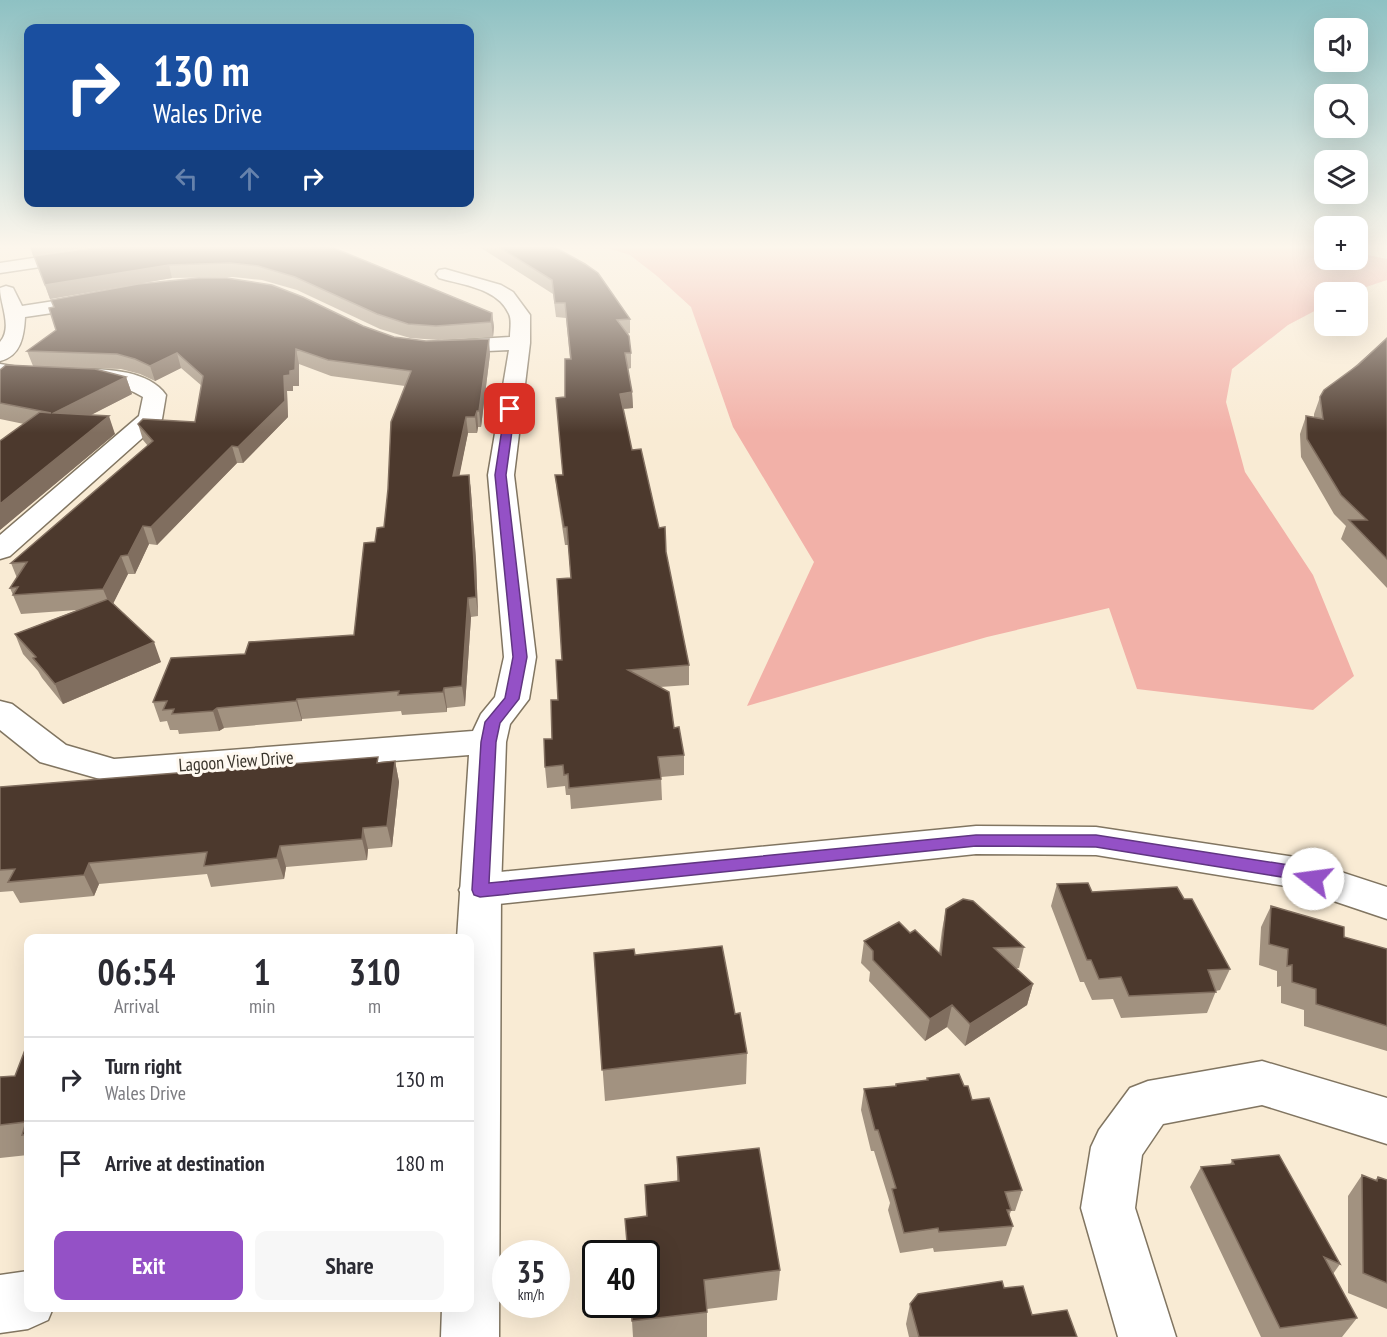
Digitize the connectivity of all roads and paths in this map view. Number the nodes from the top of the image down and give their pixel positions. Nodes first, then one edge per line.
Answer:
1 (13, 308) edge
2 (45, 308) edge
3 (515, 308) edge
4 (15, 313) junction
5 (520, 343) junction
6 (426, 347) edge
7 (0, 355) edge
8 (0, 370) edge
9 (0, 550) edge
10 (0, 712) edge
11 (488, 742) junction
12 (480, 890) junction
13 (1387, 903) edge
14 (474, 1099) edge
15 (1387, 1121) edge
16 (24, 1301) edge
17 (0, 1304) edge
18 (470, 1312) edge
19 (470, 1337) edge
20 (1147, 1337) edge

1 - 4 street
2 - 4 street
3 - 5 street
4 - 7 street
5 - 6 street
5 - 11 street
8 - 9 street
10 - 11 street, Lagoon View Drive
11 - 12 street
12 - 13 street
12 - 14 street
15 - 20 street
16 - 17 street
18 - 19 street

